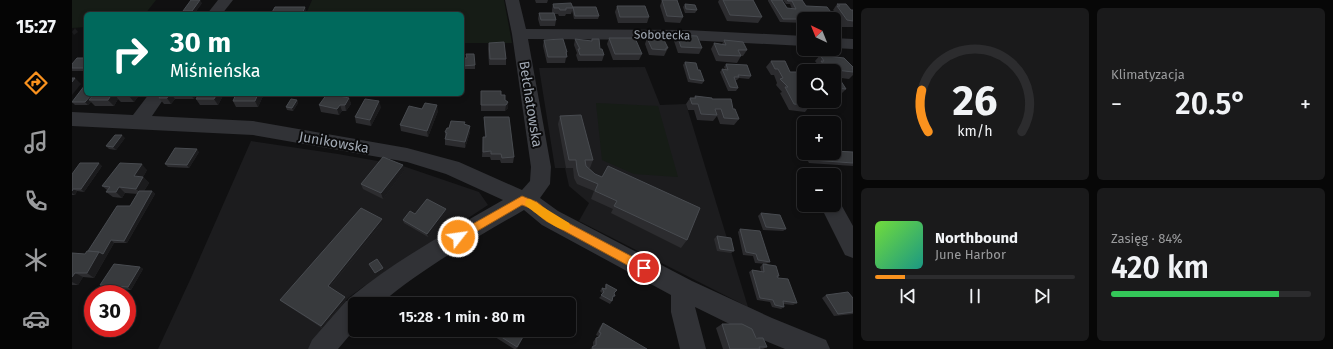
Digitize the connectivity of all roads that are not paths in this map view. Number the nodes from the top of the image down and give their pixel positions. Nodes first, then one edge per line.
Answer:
1 (226, 0) edge
2 (512, 0) edge
3 (216, 12) edge
4 (519, 30) junction
5 (797, 41) edge
6 (841, 43) edge
7 (853, 44) edge
8 (157, 96) edge
9 (72, 119) edge
10 (138, 122) junction
11 (522, 200) junction
12 (835, 212) edge
13 (853, 248) edge
14 (684, 289) junction
15 (370, 297) edge
16 (348, 318) edge
17 (321, 349) edge
18 (693, 349) edge
19 (817, 349) edge

1 - 3 street
2 - 4 street, Bełchatowska
4 - 5 street, Sobotecka
4 - 11 street, Bełchatowska
6 - 7 street
8 - 10 street
9 - 10 street, Junikowska
10 - 11 street, Junikowska
11 - 14 street, Junikowska
11 - 15 street, Bełchatowska
12 - 13 street
14 - 18 street
14 - 19 street
16 - 17 street

